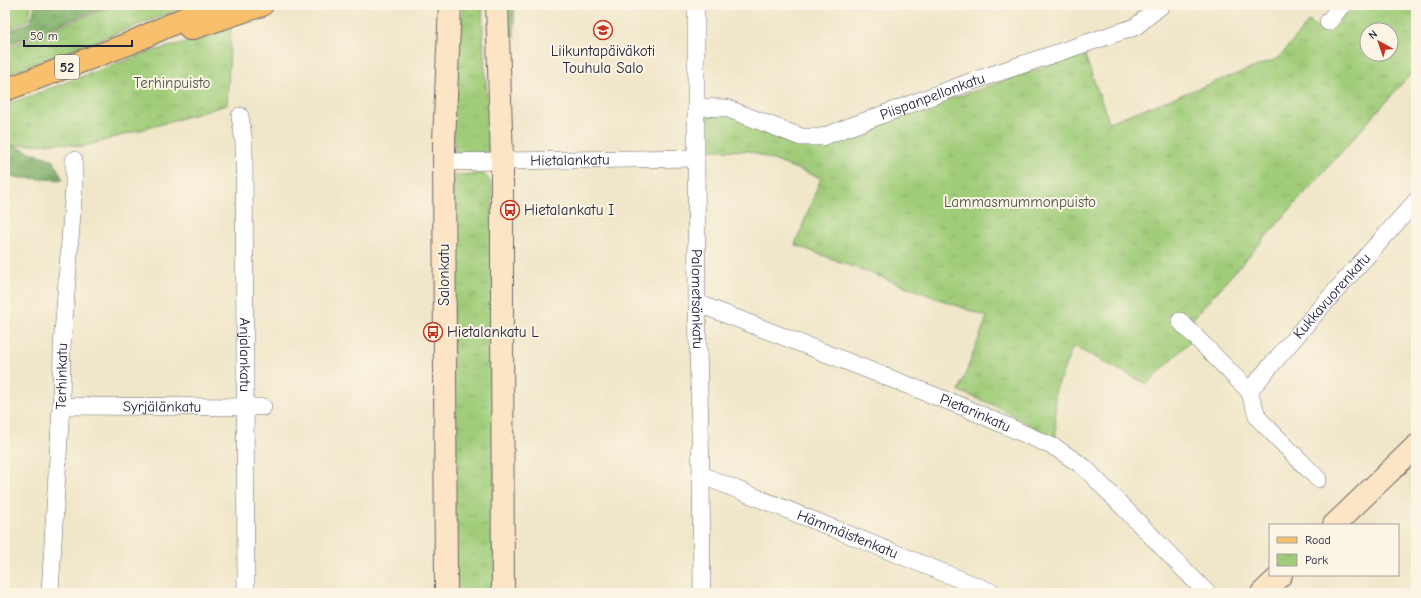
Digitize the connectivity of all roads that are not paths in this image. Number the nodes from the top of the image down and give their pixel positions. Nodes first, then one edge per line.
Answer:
1 (214, 5) edge
2 (262, 5) edge
3 (450, 5) edge
4 (497, 5) edge
5 (696, 5) edge
6 (1162, 5) edge
7 (1342, 5) edge
8 (1328, 22) dead end
9 (128, 44) junction
10 (5, 90) edge
11 (696, 107) junction
12 (240, 116) dead end
13 (696, 158) junction
14 (74, 160) dead end
15 (502, 161) junction
16 (444, 162) junction
17 (1416, 201) edge
18 (697, 303) junction
19 (1180, 322) dead end
20 (1249, 391) junction
21 (61, 406) junction
22 (254, 407) junction
23 (1416, 446) edge
24 (701, 476) junction
25 (1318, 479) dead end
26 (1335, 524) edge
27 (1280, 576) edge
28 (50, 593) edge
29 (246, 593) edge
30 (446, 593) edge
31 (504, 593) edge
32 (702, 593) edge
33 (994, 593) edge
34 (1207, 593) edge
35 (1262, 593) edge

1 - 9 main road, 52
2 - 9 main road, 52
3 - 16 main road, Salonkatu
4 - 15 main road
5 - 11 street, Palometsänkatu
6 - 11 street, Piispanpellonkatu
7 - 8 street
9 - 10 main road, 52
11 - 13 street, Palometsänkatu
12 - 22 street, Anjalankatu
13 - 15 street, Hietalankatu
13 - 18 street, Palometsänkatu
14 - 21 street, Terhinkatu
15 - 16 street, Hietalankatu
15 - 31 main road
16 - 30 main road, Salonkatu
17 - 20 street, Kukkavuorenkatu
18 - 24 street, Palometsänkatu
18 - 34 street, Pietarinkatu
19 - 20 street
20 - 25 street
21 - 22 street, Syrjälänkatu
21 - 28 street, Terhinkatu
22 - 29 street, Anjalankatu
23 - 26 main road
24 - 32 street, Palometsänkatu
24 - 33 street, Hämmäistenkatu
27 - 35 main road

